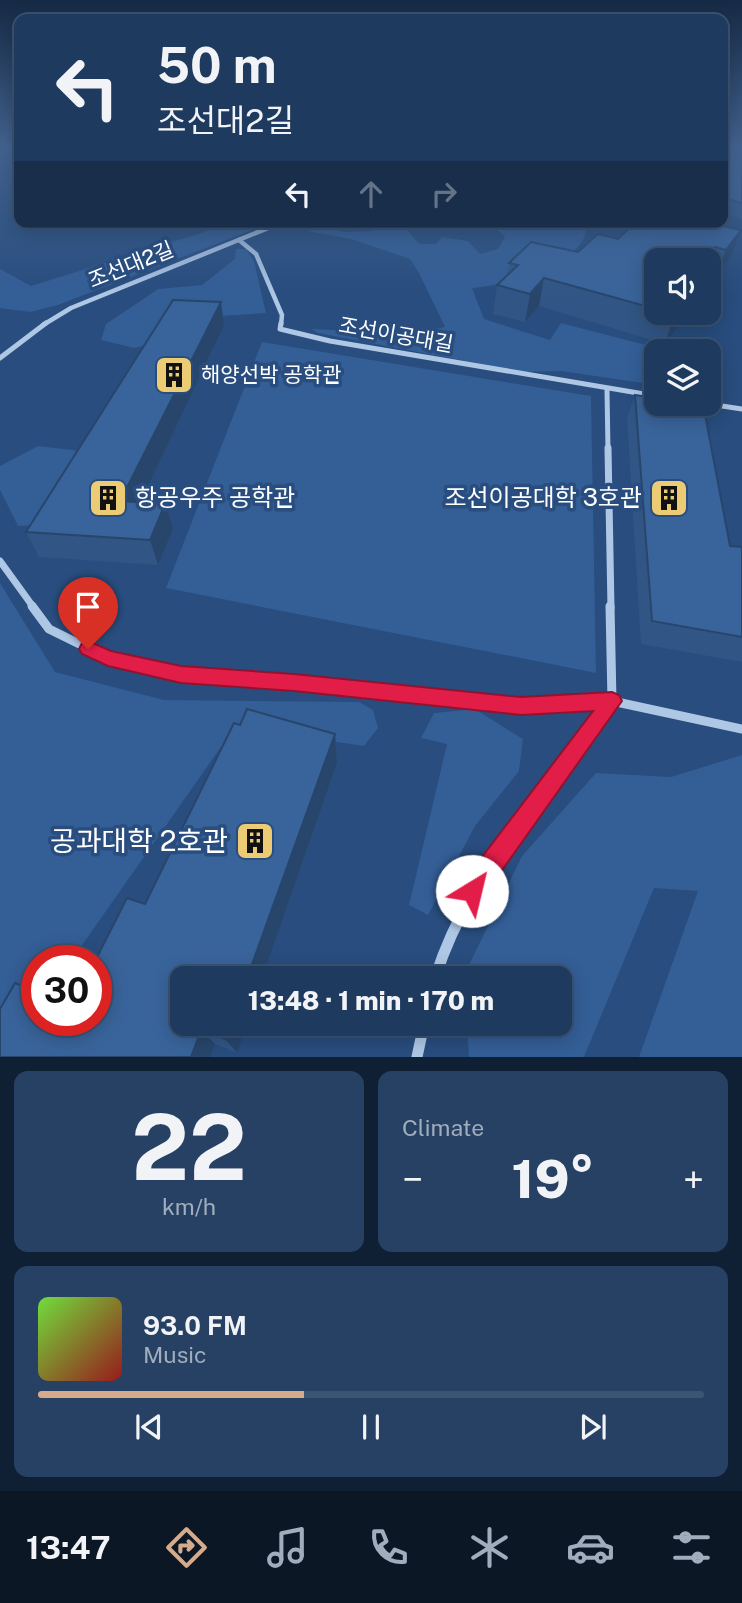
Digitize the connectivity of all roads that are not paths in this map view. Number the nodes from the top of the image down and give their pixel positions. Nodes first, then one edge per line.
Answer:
1 (269, 228) edge
2 (239, 240) junction
3 (0, 358) edge
4 (607, 390) junction
5 (644, 395) edge
6 (721, 405) edge
7 (742, 408) edge
8 (0, 561) edge
9 (612, 701) junction
10 (742, 729) edge
11 (439, 966) edge
12 (421, 1036) edge
13 (417, 1057) edge

1 - 2 street, 조선대2길
2 - 3 street, 조선대2길
2 - 4 street, 조선이공대길
4 - 5 street, 조선이공대길
4 - 9 street
6 - 7 street
8 - 9 street
9 - 10 street
9 - 11 street
12 - 13 street

